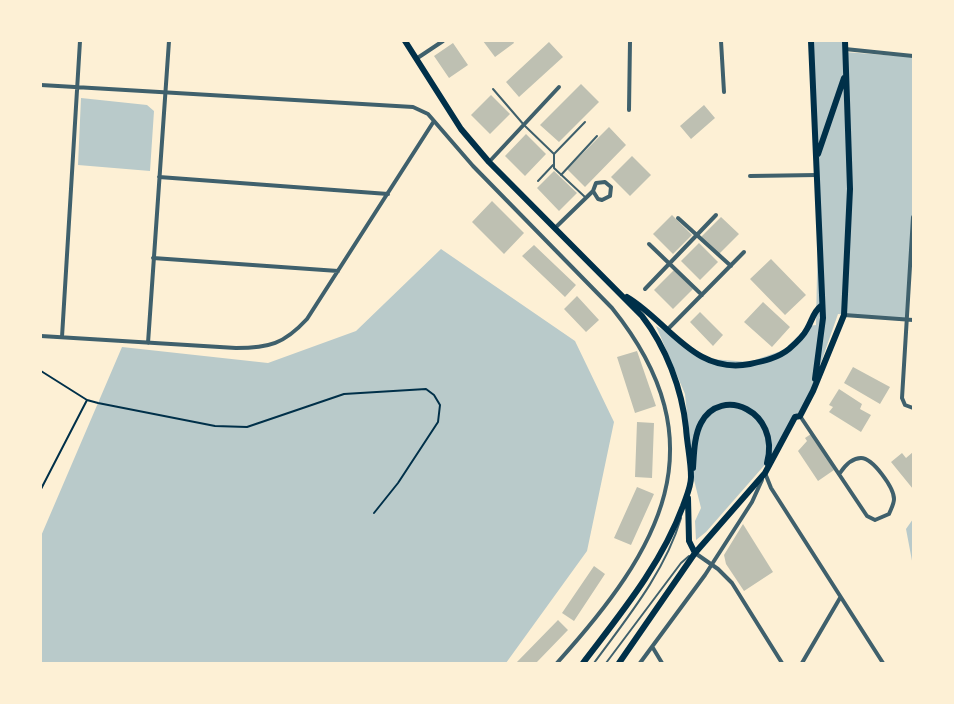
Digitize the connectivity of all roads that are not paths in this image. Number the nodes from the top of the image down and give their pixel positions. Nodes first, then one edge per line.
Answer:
1 (80, 41) edge
2 (169, 41) edge
3 (404, 41) edge
4 (443, 41) edge
5 (720, 41) edge
6 (811, 41) edge
7 (845, 41) edge
8 (629, 42) edge
9 (845, 49) junction
10 (913, 56) edge
11 (416, 59) junction
12 (845, 73) junction
13 (41, 85) edge
14 (559, 87) dead end
15 (77, 88) junction
16 (493, 89) dead end
17 (724, 92) dead end
18 (166, 93) junction
19 (629, 110) dead end
20 (434, 121) junction
21 (585, 122) dead end
22 (524, 125) junction
23 (597, 136) dead end
24 (554, 154) junction
25 (817, 157) junction
26 (489, 162) junction
27 (553, 165) junction
28 (561, 175) junction
29 (817, 175) junction
30 (750, 176) dead end
31 (159, 177) junction
32 (538, 181) dead end
33 (593, 191) junction
34 (388, 194) junction
35 (585, 197) junction
36 (716, 215) dead end
37 (913, 216) edge
38 (678, 218) dead end
39 (555, 228) junction
40 (913, 233) edge
41 (696, 235) junction
42 (649, 244) dead end
43 (744, 252) dead end
44 (153, 258) junction
45 (670, 264) junction
46 (731, 266) junction
47 (338, 271) junction
48 (645, 289) dead end
49 (622, 294) junction
50 (702, 294) junction
51 (820, 306) junction
52 (844, 315) junction
53 (908, 320) junction
54 (913, 320) edge
55 (668, 330) junction
56 (41, 336) edge
57 (62, 338) junction
58 (148, 343) junction
59 (813, 391) junction
60 (911, 408) edge
61 (800, 416) junction
62 (765, 473) junction
63 (840, 473) junction
64 (692, 478) junction
65 (688, 492) junction
66 (695, 553) junction
67 (712, 565) junction
68 (840, 598) junction
69 (653, 648) junction
70 (557, 663) edge
71 (583, 663) edge
72 (594, 663) edge
73 (606, 663) edge
74 (619, 663) edge
75 (640, 663) edge
76 (662, 663) edge
77 (782, 663) edge
78 (802, 663) edge
79 (883, 663) edge

1 - 15 street
2 - 18 street
3 - 11 main road
4 - 11 street
5 - 17 street
6 - 25 main road
7 - 9 main road
8 - 19 street
9 - 10 street
9 - 12 main road
11 - 26 main road
12 - 25 main road
12 - 52 main road
13 - 15 street
14 - 22 street
15 - 18 street
15 - 57 street
16 - 22 lane
18 - 20 street
18 - 31 street
20 - 34 street
20 - 70 street
21 - 24 lane
22 - 24 lane
22 - 26 street
23 - 28 lane
24 - 27 lane
25 - 29 main road
26 - 39 main road
27 - 28 lane
27 - 32 lane
28 - 35 lane
29 - 30 street
29 - 51 main road
31 - 34 street
31 - 44 street
33 - 33 street
33 - 35 street
34 - 47 street
35 - 39 street
36 - 41 street
37 - 40 street
38 - 41 street
39 - 49 main road
40 - 53 street
41 - 45 street
41 - 46 street
42 - 45 street
43 - 46 street
44 - 47 street
44 - 58 street
45 - 48 street
45 - 50 street
46 - 50 street
47 - 58 street
49 - 55 main road
49 - 64 main road
50 - 55 street
51 - 55 main road
51 - 59 main road
52 - 53 street
52 - 59 main road
53 - 54 street
53 - 60 street
56 - 57 street
57 - 58 street
59 - 61 main road
61 - 62 main road
61 - 63 street
62 - 64 main road
62 - 66 main road
62 - 67 street
62 - 68 street
63 - 63 street
64 - 65 main road
65 - 66 main road
65 - 71 main road
65 - 72 lane
66 - 67 street
66 - 73 lane
66 - 74 main road
67 - 69 street
67 - 77 street
68 - 78 street
68 - 79 street
69 - 75 street
69 - 76 street

